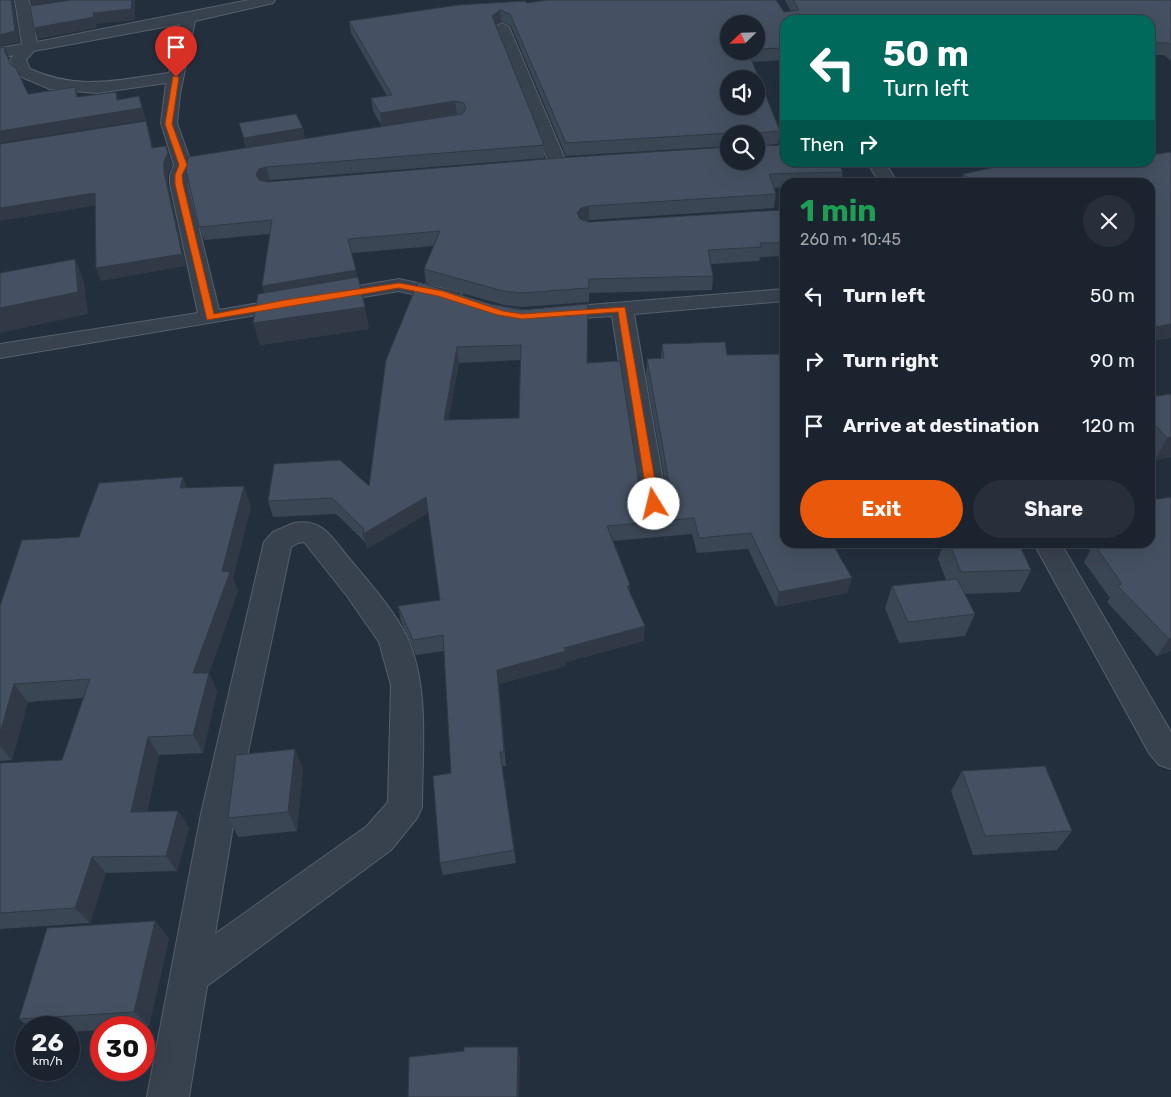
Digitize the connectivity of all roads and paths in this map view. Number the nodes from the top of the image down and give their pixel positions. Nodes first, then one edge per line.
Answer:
1 (268, 0) edge
2 (23, 6) edge
3 (42, 10) edge
4 (188, 18) junction
5 (502, 27) dead end
6 (30, 46) junction
7 (0, 53) edge
8 (176, 77) junction
9 (577, 163) edge
10 (558, 164) junction
11 (538, 166) edge
12 (879, 167) edge
13 (886, 178) edge
14 (780, 301) edge
15 (466, 302) edge
16 (622, 309) junction
17 (529, 316) edge
18 (210, 318) junction
19 (0, 351) edge
20 (654, 504) edge
21 (1050, 548) edge
22 (1167, 743) edge
23 (189, 976) junction
24 (168, 1097) edge

1 - 4 street
2 - 3 street
2 - 6 street
4 - 6 street
4 - 8 street
5 - 10 street
6 - 7 street
6 - 8 street
8 - 18 street
9 - 10 street
10 - 11 street
12 - 13 street
14 - 16 street
15 - 18 street
16 - 17 street
16 - 20 street
18 - 19 street
21 - 22 street
23 - 23 street
23 - 24 street

